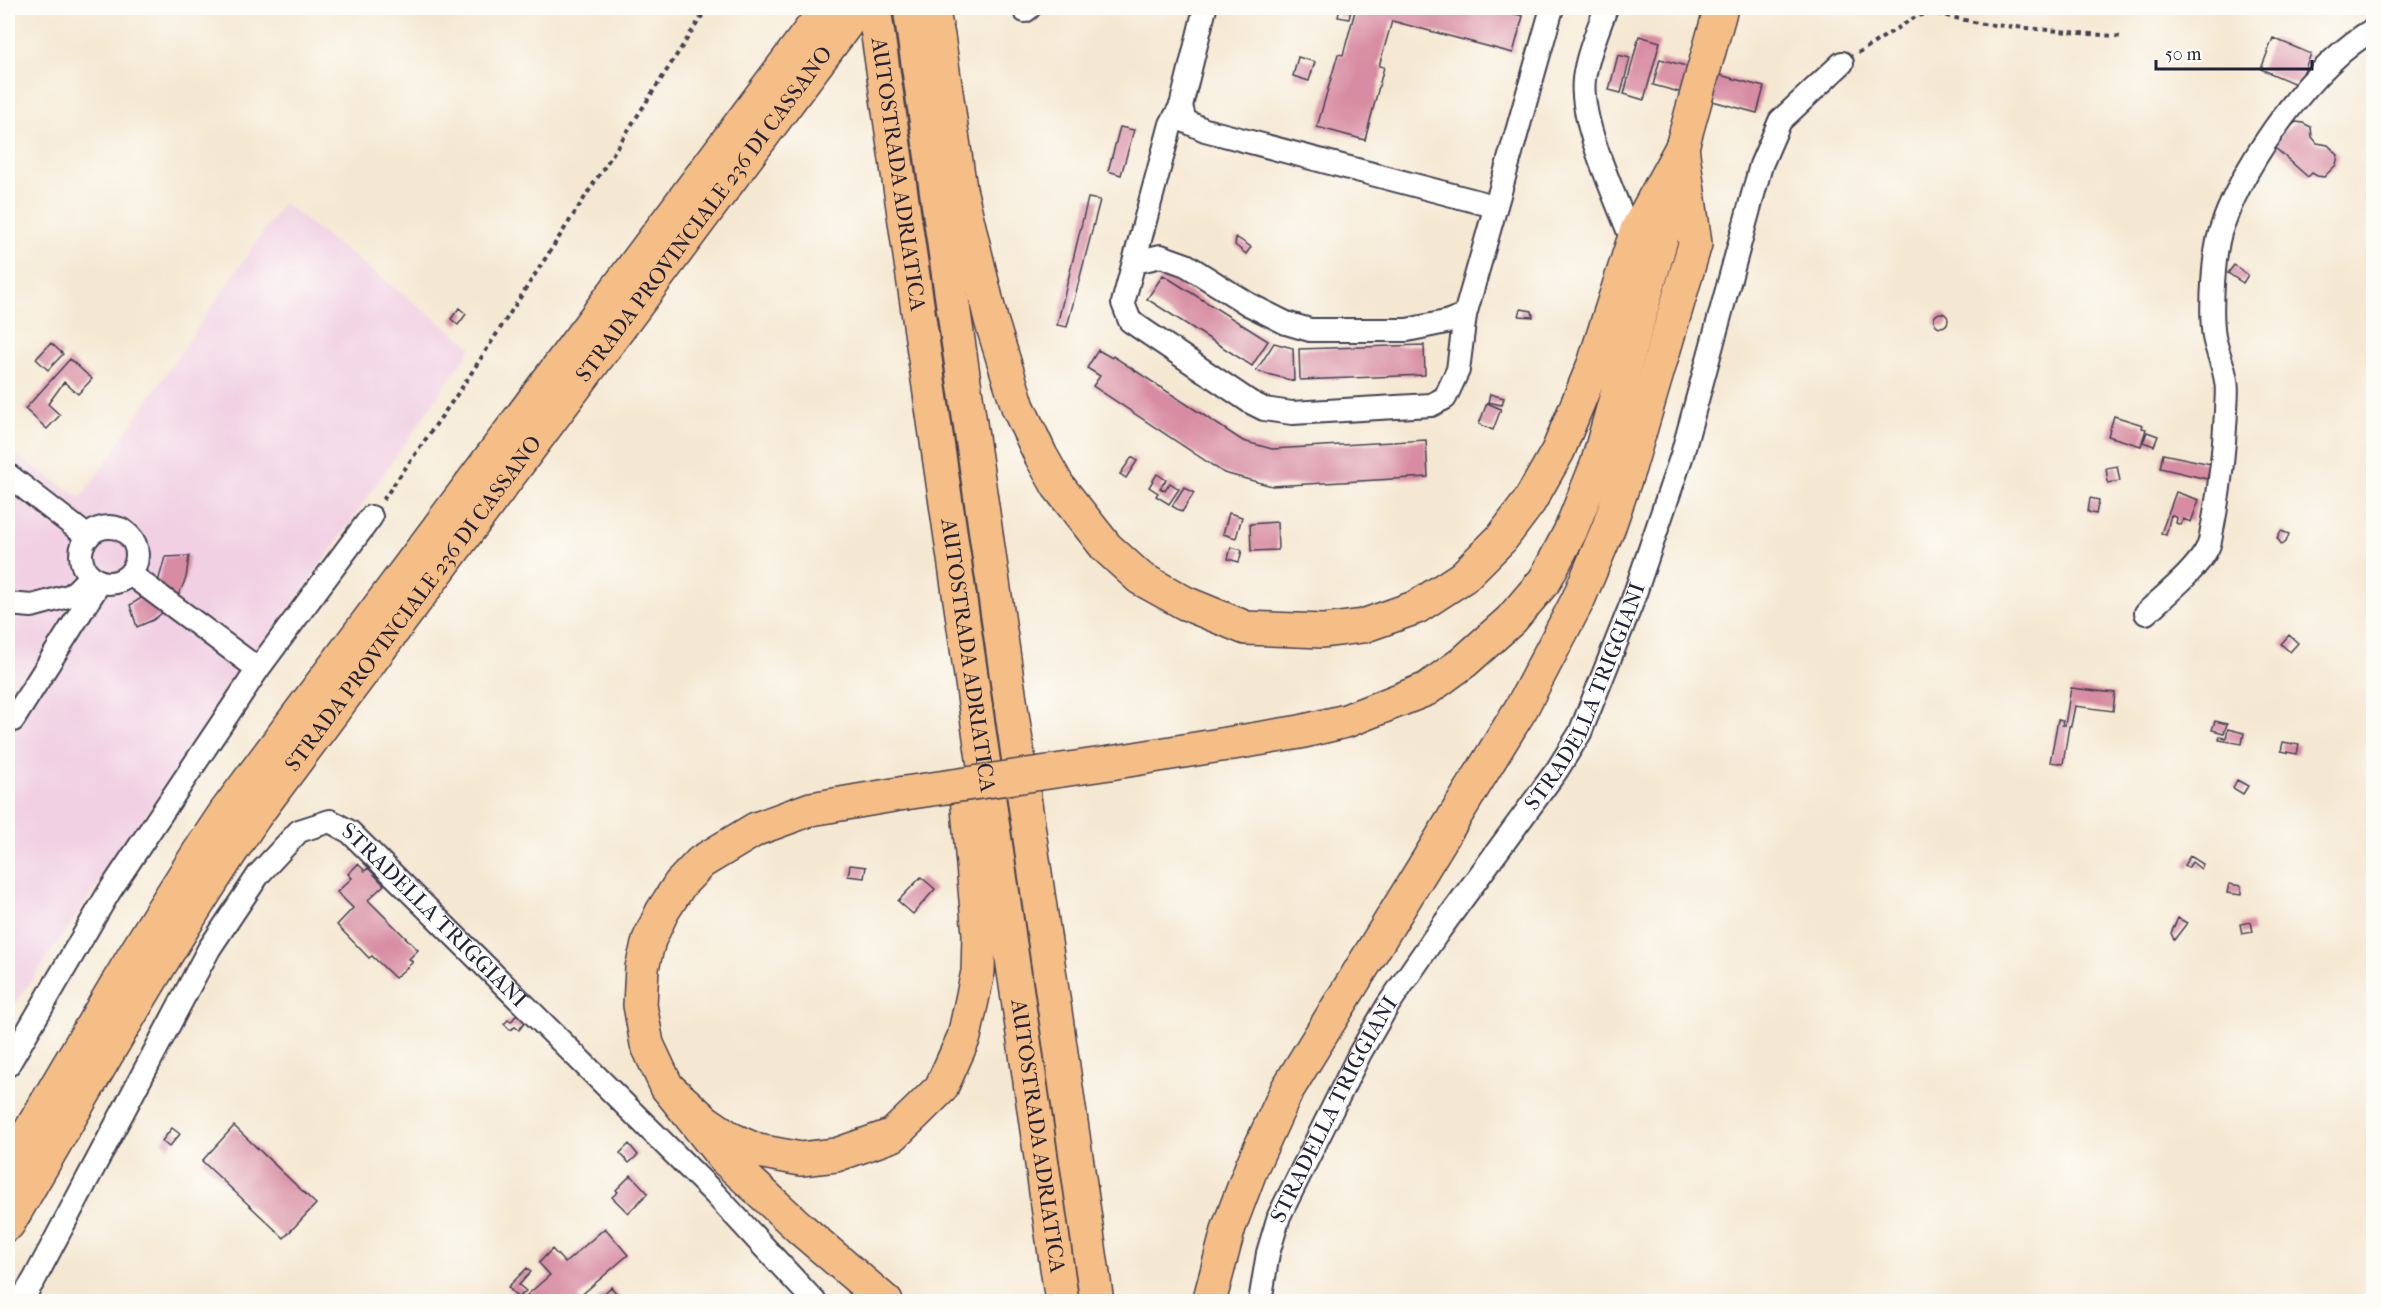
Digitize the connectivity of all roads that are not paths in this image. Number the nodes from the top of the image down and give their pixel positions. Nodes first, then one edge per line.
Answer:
1 (826, 8) edge
2 (858, 8) edge
3 (874, 8) edge
4 (910, 8) edge
5 (932, 8) edge
6 (1205, 8) edge
7 (1552, 8) edge
8 (1606, 8) edge
9 (1720, 8) edge
10 (2373, 29) edge
11 (1842, 63) road end
12 (800, 65) junction
13 (1181, 106) junction
14 (1682, 147) junction
15 (1494, 206) junction
16 (1633, 243) junction
17 (1135, 262) junction
18 (1465, 315) junction
19 (937, 446) junction
20 (8, 475) edge
21 (371, 517) road end
22 (88, 537) junction
23 (130, 574) junction
24 (95, 579) junction
25 (8, 604) edge
26 (2146, 613) dead end
27 (258, 669) junction
28 (10, 721) edge
29 (8, 1065) edge
30 (667, 1087) junction
31 (8, 1169) edge
32 (8, 1224) edge
33 (21, 1302) edge
34 (816, 1302) edge
35 (886, 1302) edge
36 (1062, 1302) edge
37 (1097, 1302) edge
38 (1209, 1302) edge
39 (1260, 1302) edge

1 - 12 highway, STRADA PROVINCIALE 236 DI CASSANO
2 - 12 highway, STRADA PROVINCIALE 236 DI CASSANO
3 - 19 highway, AUTOSTRADA ADRIATICA
4 - 37 highway, AUTOSTRADA ADRIATICA
5 - 16 highway
6 - 13 street
7 - 15 street
8 - 16 street
9 - 14 highway
10 - 26 street
11 - 39 street, STRADELLA TRIGGIANI
12 - 31 highway, STRADA PROVINCIALE 236 DI CASSANO
12 - 32 highway, STRADA PROVINCIALE 236 DI CASSANO
13 - 15 street
13 - 17 street
14 - 16 highway
14 - 30 highway, bridge
14 - 38 highway
15 - 18 street
17 - 18 street
17 - 18 street
19 - 30 highway
19 - 36 highway, AUTOSTRADA ADRIATICA
20 - 22 street
21 - 27 street
22 - 23 street
22 - 24 street
23 - 24 street
23 - 27 street
24 - 25 street
24 - 28 street
27 - 29 street
30 - 35 highway
33 - 34 street, STRADELLA TRIGGIANI

